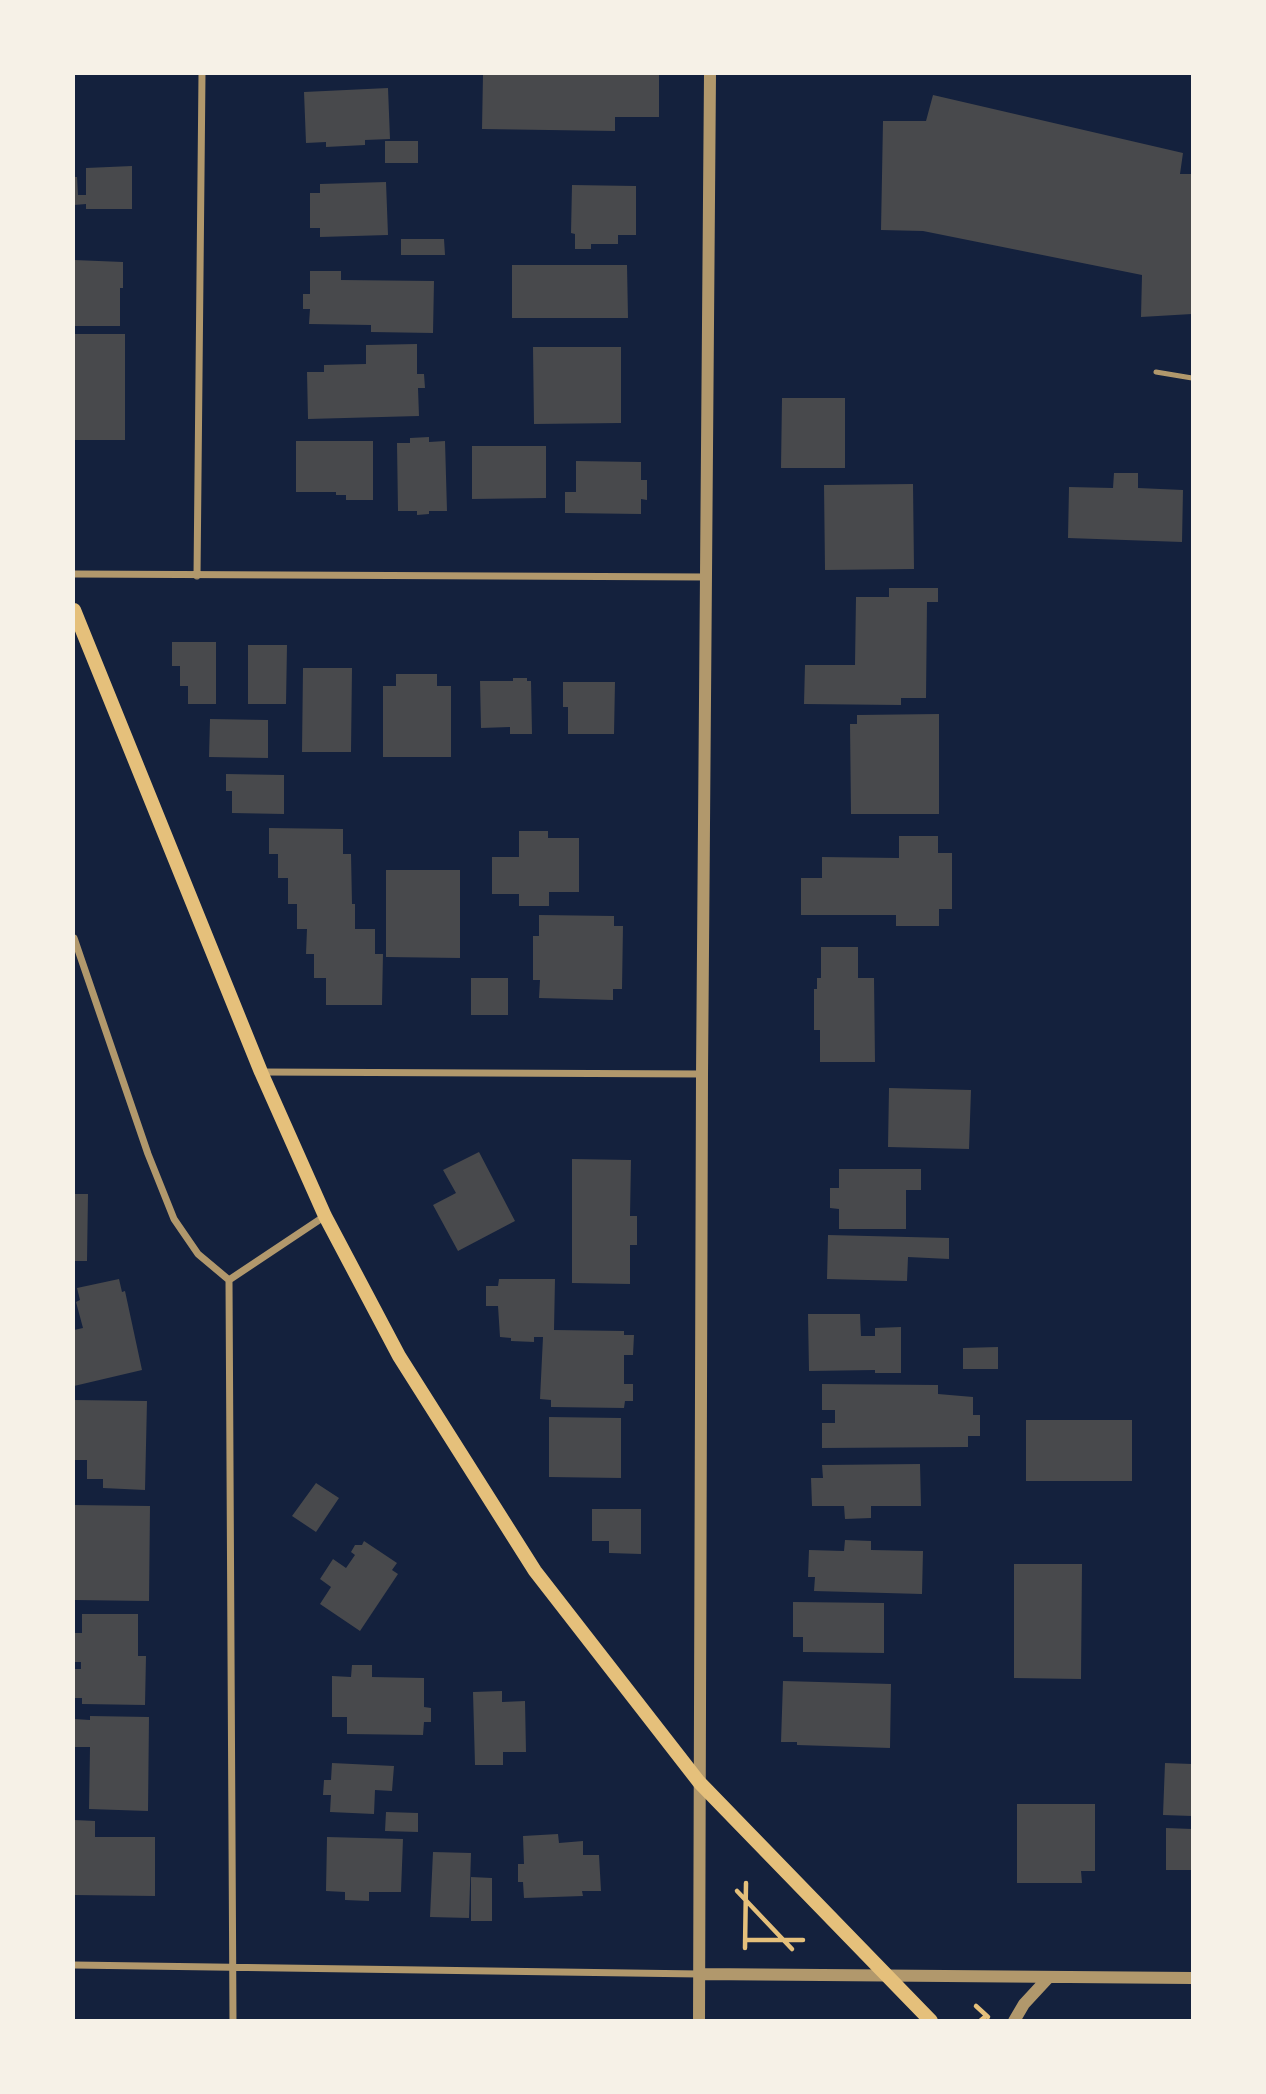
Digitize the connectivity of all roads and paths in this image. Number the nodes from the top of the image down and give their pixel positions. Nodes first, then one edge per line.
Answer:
1 (202, 74) edge
2 (710, 74) edge
3 (1156, 372) dead end
4 (1192, 378) edge
5 (74, 574) edge
6 (197, 576) junction
7 (706, 577) junction
8 (74, 610) edge
9 (74, 938) edge
10 (261, 1072) junction
11 (702, 1074) junction
12 (325, 1216) junction
13 (229, 1280) junction
14 (699, 1782) junction
15 (746, 1883) dead end
16 (737, 1891) dead end
17 (746, 1900) junction
18 (745, 1940) junction
19 (784, 1940) junction
20 (803, 1940) dead end
21 (745, 1953) dead end
22 (798, 1954) dead end
23 (74, 1965) edge
24 (233, 1967) junction
25 (699, 1974) junction
26 (887, 1976) junction
27 (1049, 1977) junction
28 (1192, 1978) edge
29 (976, 2006) dead end
30 (989, 2018) edge
31 (233, 2021) edge
32 (699, 2021) edge
33 (931, 2021) edge
34 (980, 2021) edge
35 (1014, 2021) edge

1 - 6 street
2 - 7 street
3 - 4 lane
5 - 6 street
6 - 7 street
7 - 11 street
8 - 10 main road
9 - 13 street
10 - 11 street
10 - 12 main road
11 - 14 street
12 - 13 street
12 - 14 main road
13 - 24 street
14 - 25 street
14 - 26 main road
15 - 17 path
16 - 17 path
17 - 18 path
17 - 19 path
18 - 19 path
18 - 21 path
19 - 20 path
19 - 22 path
23 - 24 street
24 - 25 street
24 - 31 street
25 - 26 street
25 - 32 street
26 - 27 street
26 - 33 main road
27 - 28 street
27 - 35 street
29 - 30 path
30 - 34 path

